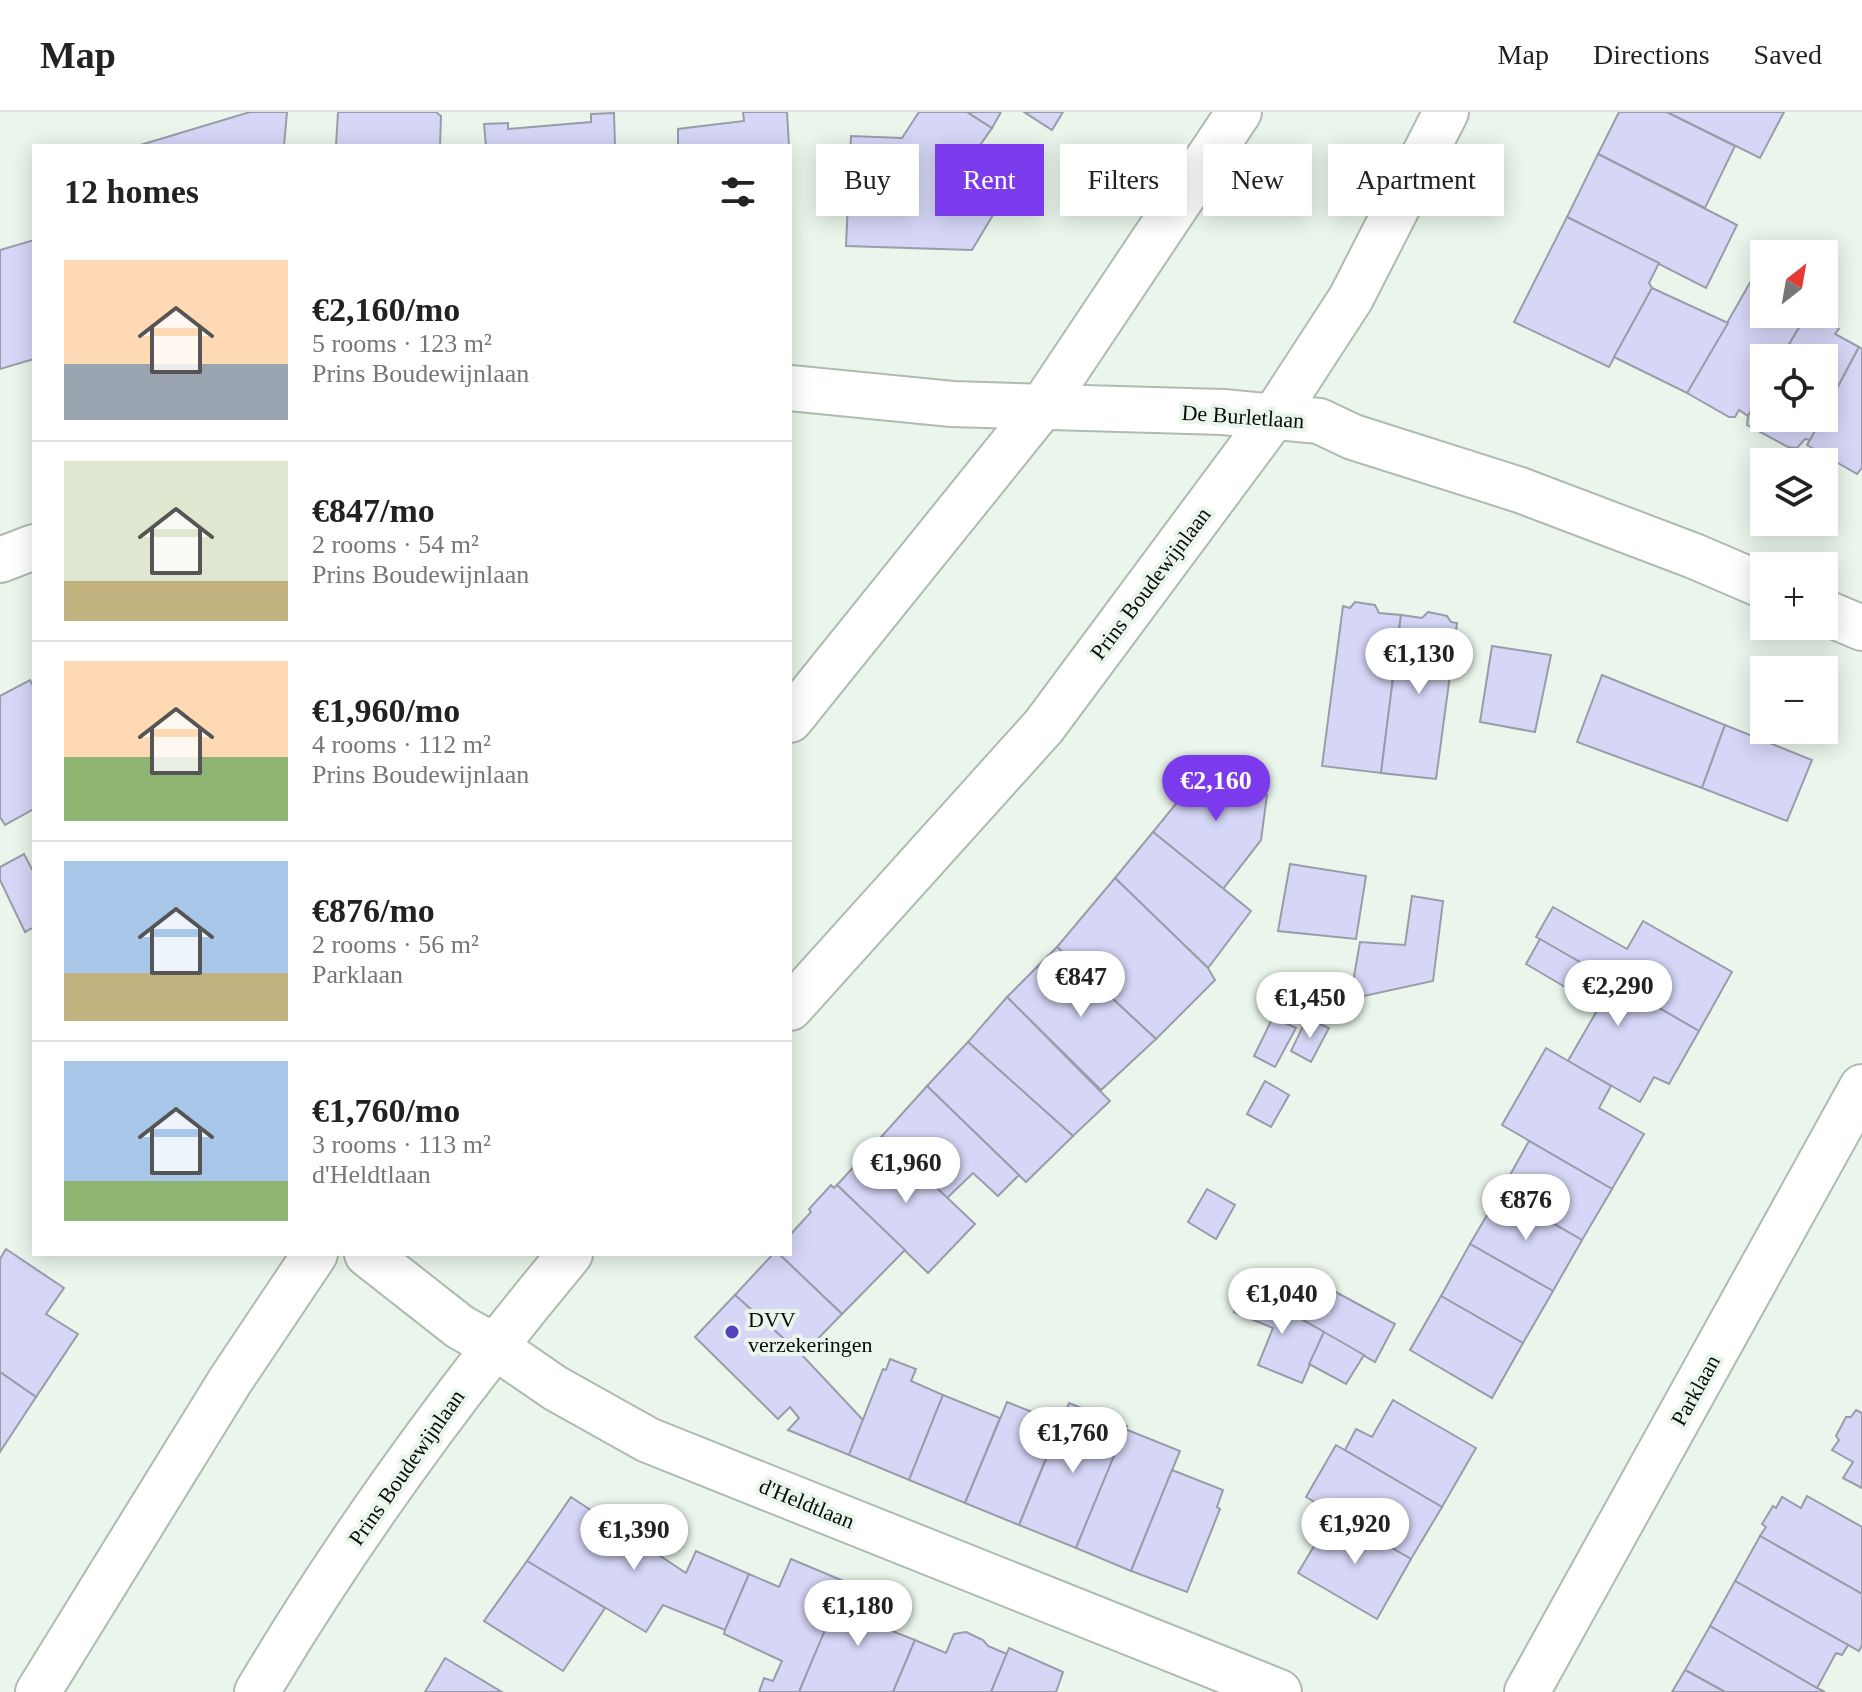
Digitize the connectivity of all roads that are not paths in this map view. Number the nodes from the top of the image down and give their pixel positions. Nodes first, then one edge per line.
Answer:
1 (1239, 112) edge
2 (1446, 112) edge
3 (792, 388) edge
4 (1042, 407) junction
5 (1275, 415) junction
6 (32, 548) edge
7 (0, 560) edge
8 (1750, 580) edge
9 (1838, 618) edge
10 (1862, 628) edge
11 (792, 718) edge
12 (792, 1006) edge
13 (1862, 1087) edge
14 (314, 1256) edge
15 (370, 1256) edge
16 (568, 1256) edge
17 (494, 1346) junction
18 (38, 1692) edge
19 (257, 1692) edge
20 (1279, 1692) edge
21 (1527, 1692) edge

1 - 4 main road
2 - 5 main road, Prins Boudewijnlaan
3 - 4 main road, De Burletlaan
4 - 5 main road, De Burletlaan
4 - 11 main road
5 - 8 main road, De Burletlaan
5 - 12 main road, Prins Boudewijnlaan
6 - 7 main road
9 - 10 main road
13 - 21 main road, Parklaan
14 - 18 main road
15 - 17 main road, d'Heldtlaan
16 - 17 main road, Prins Boudewijnlaan
17 - 19 main road, Prins Boudewijnlaan
17 - 20 main road, d'Heldtlaan

